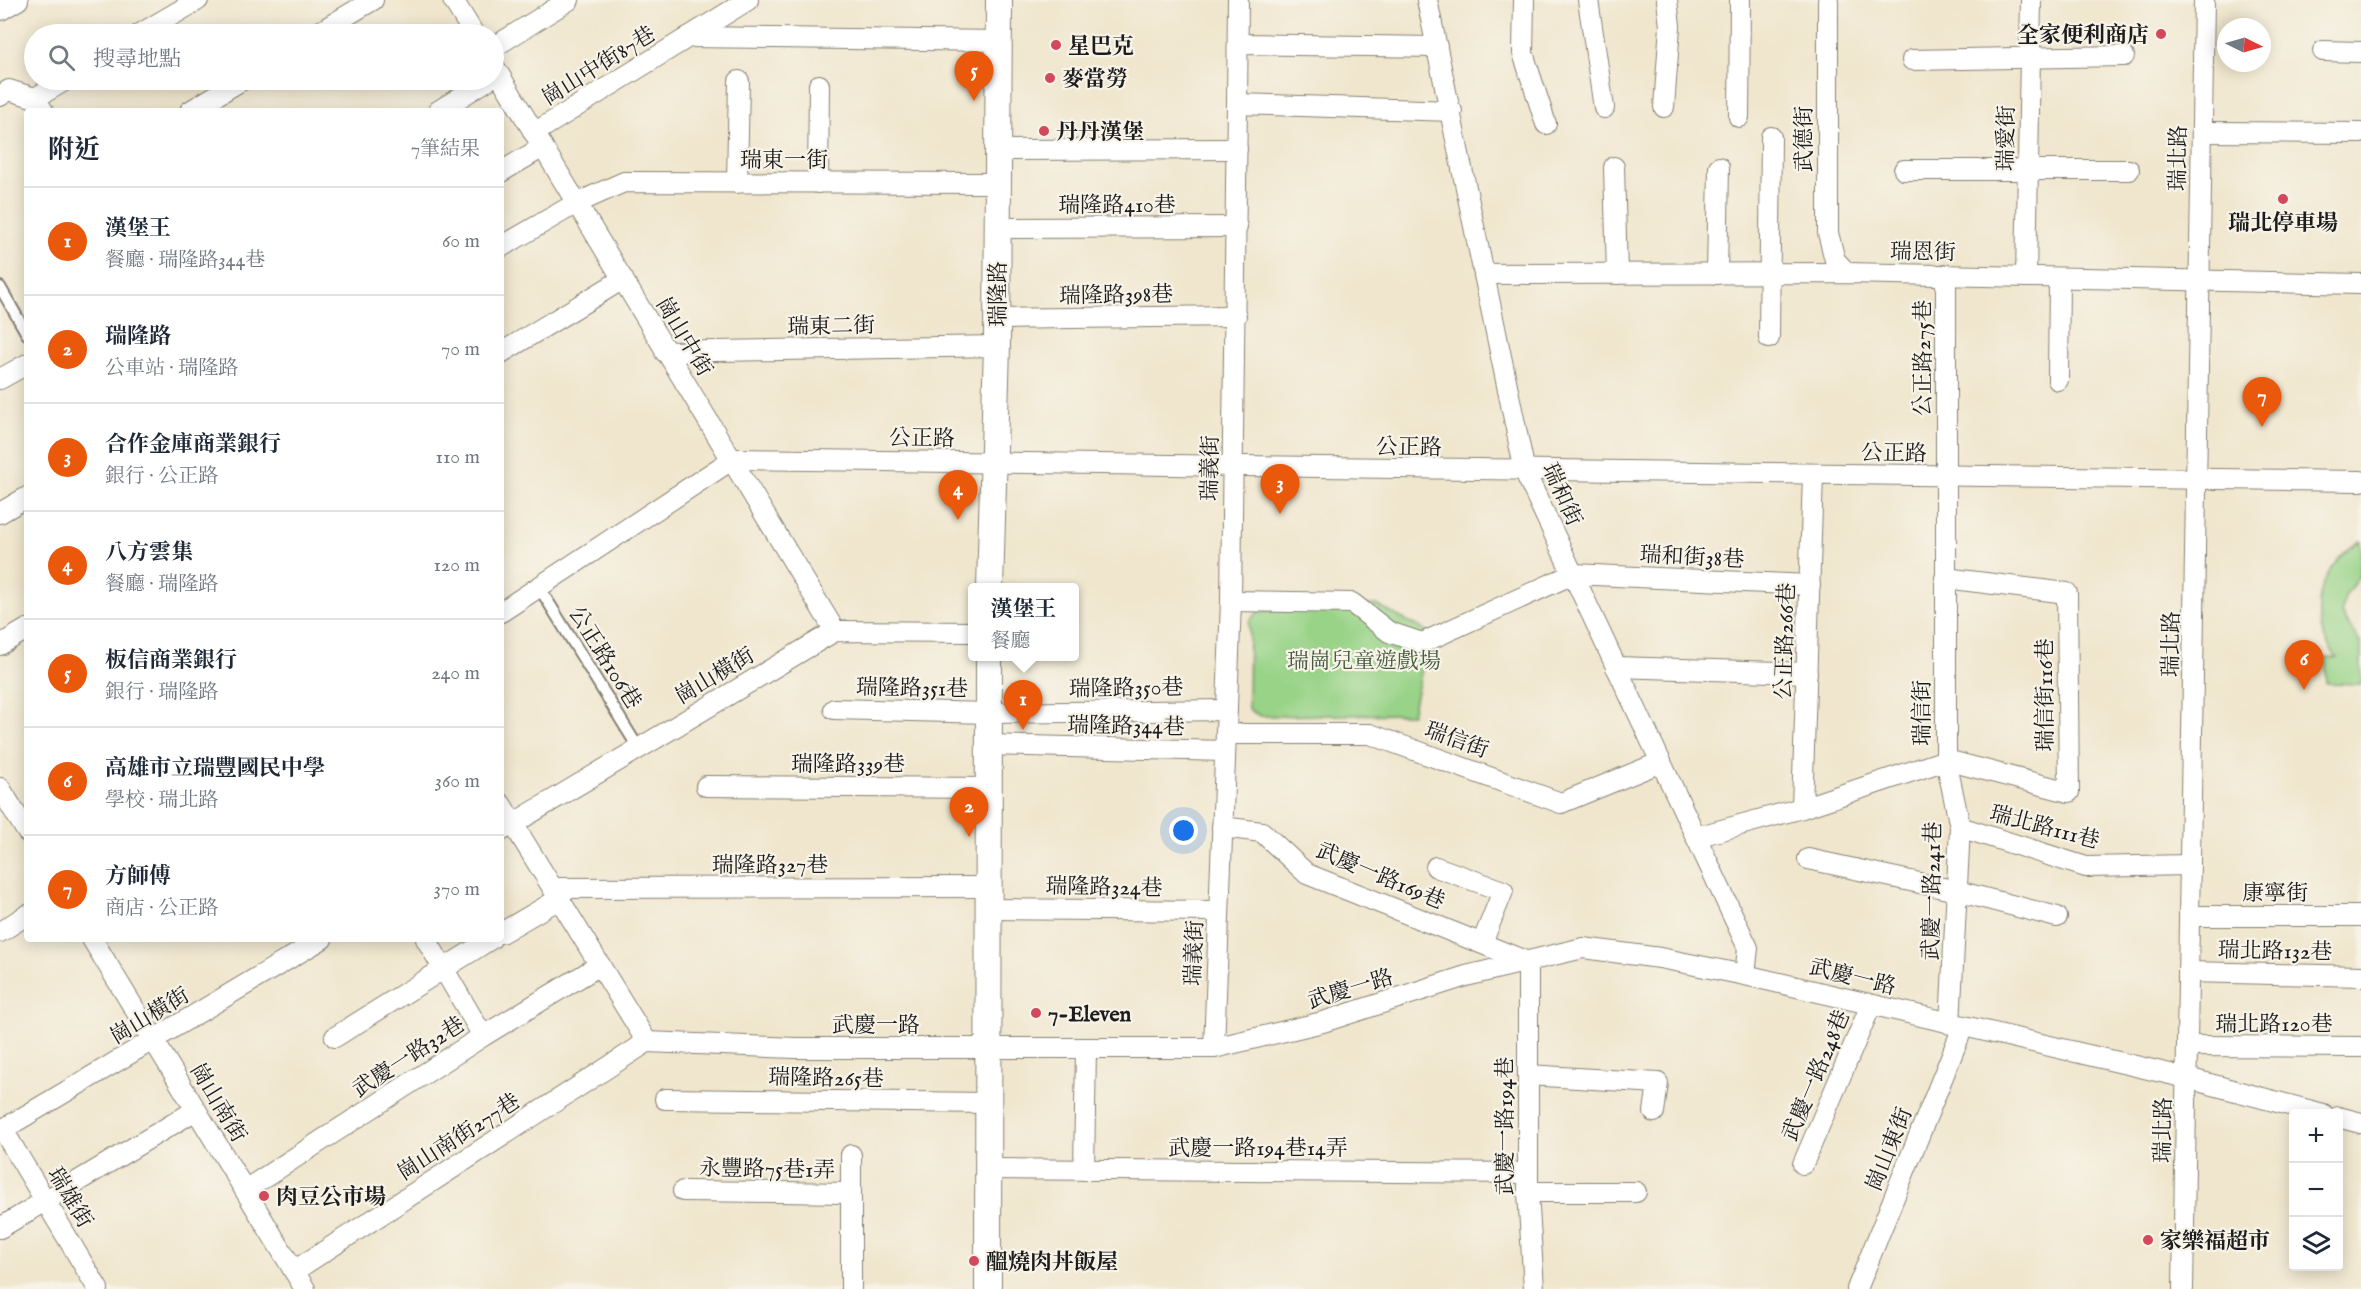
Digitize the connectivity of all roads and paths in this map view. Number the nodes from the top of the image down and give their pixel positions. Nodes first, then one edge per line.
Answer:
1 (198, 0) edge
2 (373, 0) edge
3 (453, 0) edge
4 (569, 0) edge
5 (748, 0) edge
6 (999, 0) edge
7 (1238, 0) edge
8 (1427, 0) edge
9 (1524, 0) edge
10 (1588, 0) edge
11 (1667, 0) edge
12 (1740, 0) edge
13 (1828, 0) edge
14 (2031, 0) edge
15 (2204, 0) edge
16 (157, 24) edge
17 (333, 24) edge
18 (468, 24) edge
19 (688, 37) junction
20 (504, 41) edge
21 (999, 41) junction
22 (1238, 44) junction
23 (1437, 47) junction
24 (2323, 51) dead end
25 (2361, 52) edge
26 (2124, 56) dead end
27 (2030, 59) junction
28 (1912, 60) dead end
29 (740, 81) dead end
30 (819, 85) dead end
31 (55, 90) edge
32 (225, 90) edge
33 (469, 90) edge
34 (504, 90) edge
35 (0, 96) edge
36 (39, 104) edge
37 (1237, 104) junction
38 (1664, 107) dead end
39 (195, 108) edge
40 (442, 108) edge
41 (1604, 108) dead end
42 (1452, 111) junction
43 (1739, 117) dead end
44 (1546, 124) dead end
45 (2202, 132) junction
46 (2361, 133) edge
47 (1771, 137) dead end
48 (539, 140) junction
49 (1237, 149) junction
50 (998, 150) junction
51 (1614, 167) dead end
52 (1719, 167) dead end
53 (504, 169) edge
54 (1904, 170) dead end
55 (2028, 170) junction
56 (2128, 170) dead end
57 (737, 183) junction
58 (818, 183) junction
59 (998, 183) junction
60 (575, 204) junction
61 (1237, 227) junction
62 (998, 228) junction
63 (504, 246) edge
64 (1770, 273) junction
65 (1847, 273) junction
66 (1484, 274) junction
67 (1617, 274) junction
68 (1717, 274) junction
69 (1946, 275) junction
70 (2026, 277) junction
71 (2059, 278) junction
72 (622, 279) junction
73 (2199, 280) junction
74 (2361, 284) edge
75 (0, 287) edge
76 (1236, 316) junction
77 (996, 319) junction
78 (24, 329) edge
79 (1769, 339) dead end
80 (997, 346) junction
81 (504, 351) edge
82 (665, 351) junction
83 (24, 366) edge
84 (0, 380) edge
85 (2058, 380) dead end
86 (733, 459) junction
87 (992, 462) junction
88 (1233, 466) junction
89 (1525, 472) junction
90 (1813, 475) junction
91 (1945, 477) junction
92 (2196, 479) junction
93 (2361, 481) edge
94 (24, 499) edge
95 (0, 513) edge
96 (1573, 574) junction
97 (1945, 578) junction
98 (990, 583) edge
99 (1810, 585) junction
100 (539, 587) junction
101 (1231, 602) junction
102 (504, 609) edge
103 (24, 631) edge
104 (835, 631) junction
105 (968, 632) edge
106 (0, 645) edge
107 (989, 661) edge
108 (1616, 667) junction
109 (1807, 673) junction
110 (834, 709) dead end
111 (1227, 710) junction
112 (989, 713) junction
113 (1225, 742) junction
114 (989, 745) junction
115 (639, 749) junction
116 (1946, 760) junction
117 (1661, 762) junction
118 (706, 786) dead end
119 (0, 788) edge
120 (989, 788) junction
121 (1802, 808) junction
122 (24, 827) edge
123 (507, 827) edge
124 (1222, 827) junction
125 (1960, 827) junction
126 (1696, 837) junction
127 (1808, 858) dead end
128 (2190, 865) junction
129 (1436, 867) dead end
130 (1957, 891) junction
131 (556, 894) junction
132 (988, 898) junction
133 (1219, 911) junction
134 (2189, 916) junction
135 (2361, 916) edge
136 (24, 917) edge
137 (2057, 917) dead end
138 (504, 931) edge
139 (0, 932) edge
140 (94, 942) edge
141 (317, 942) edge
142 (428, 942) edge
143 (486, 942) edge
144 (1482, 944) junction
145 (1528, 962) junction
146 (600, 965) junction
147 (443, 967) junction
148 (2188, 972) junction
149 (1745, 975) junction
150 (2361, 976) edge
151 (1871, 1005) junction
152 (1957, 1026) junction
153 (483, 1036) junction
154 (335, 1037) dead end
155 (154, 1041) junction
156 (647, 1042) junction
157 (2187, 1046) junction
158 (2361, 1047) edge
159 (1214, 1048) junction
160 (987, 1049) junction
161 (1086, 1049) junction
162 (1528, 1075) junction
163 (2187, 1078) junction
164 (665, 1099) dead end
165 (987, 1103) junction
166 (2307, 1109) edge
167 (196, 1110) junction
168 (1654, 1112) dead end
169 (2343, 1119) edge
170 (2361, 1123) edge
171 (1, 1130) edge
172 (851, 1155) dead end
173 (1803, 1164) dead end
174 (987, 1169) junction
175 (1084, 1170) junction
176 (1528, 1183) junction
177 (244, 1190) junction
178 (683, 1191) dead end
179 (1636, 1192) dead end
180 (851, 1193) junction
181 (44, 1199) junction
182 (0, 1228) edge
183 (294, 1271) junction
184 (99, 1289) edge
185 (305, 1289) edge
186 (851, 1289) edge
187 (988, 1289) edge
188 (1534, 1289) edge
189 (1857, 1289) edge
190 (2183, 1289) edge

1 - 16 street
2 - 17 street
3 - 18 street
4 - 20 street
5 - 19 street, 崗山中街87巷
6 - 21 street, 瑞隆路
7 - 22 street, 瑞義街
8 - 23 street, 瑞和街
9 - 44 street
10 - 41 street
11 - 38 street
12 - 43 street
13 - 65 street, 武德街
14 - 27 street, 瑞愛街
15 - 45 street, 瑞北路
19 - 21 street
19 - 48 street, 崗山中街87巷
21 - 50 street, 瑞隆路
22 - 23 street
22 - 37 street, 瑞義街
23 - 42 street, 瑞和街
24 - 25 street
26 - 27 street
27 - 28 street
27 - 55 street, 瑞愛街
29 - 57 street
30 - 58 street
31 - 36 street
32 - 39 street
33 - 40 street
34 - 48 street, 崗山中街
35 - 36 street
37 - 42 street
37 - 49 street, 瑞義街
42 - 66 street, 瑞和街
45 - 46 street
45 - 73 street, 瑞北路
47 - 64 street
48 - 53 street, 崗山中街87巷
48 - 60 street, 崗山中街
49 - 50 street
49 - 61 street, 瑞義街
50 - 59 street, 瑞隆路
51 - 67 street
52 - 68 street
54 - 55 street
55 - 56 street
55 - 70 street, 瑞愛街
57 - 58 street, 瑞東一街
57 - 60 street, 瑞東一街
58 - 59 street, 瑞東一街
59 - 62 street, 瑞隆路
60 - 63 street, 瑞東一街
60 - 72 street, 崗山中街
61 - 62 street, 瑞隆路410巷
61 - 76 street, 瑞義街
62 - 77 street, 瑞隆路
64 - 65 street, 瑞恩街
64 - 68 street, 瑞恩街
64 - 79 street
65 - 69 street, 瑞恩街
66 - 67 street, 瑞恩街
66 - 89 street, 瑞和街
67 - 68 street, 瑞恩街
69 - 70 street, 瑞恩街
69 - 91 street, 公正路275巷
70 - 71 street, 瑞恩街
71 - 73 street, 瑞恩街
71 - 85 street
72 - 81 street
72 - 82 street, 崗山中街
73 - 74 street, 瑞恩街
73 - 92 street, 瑞北路
75 - 78 lane
76 - 77 street, 瑞隆路398巷
76 - 88 street, 瑞義街
77 - 80 street, 瑞隆路
80 - 82 street, 瑞東二街
80 - 87 street, 瑞隆路
82 - 86 street, 崗山中街
83 - 84 street
86 - 87 street, 公正路
86 - 100 street
86 - 104 street, 崗山中街
87 - 88 street, 公正路
87 - 98 street, 瑞隆路
88 - 89 street, 公正路
88 - 101 street, 瑞義街
89 - 90 street, 公正路
89 - 96 street, 瑞和街
90 - 91 street, 公正路
90 - 99 street, 公正路266巷
91 - 92 street, 公正路
91 - 97 street, 瑞信街
92 - 93 street, 公正路
92 - 128 street, 瑞北路
94 - 95 street
96 - 99 street, 瑞和街38巷
96 - 101 street
96 - 108 street, 瑞和街
97 - 116 street, 瑞信街
97 - 116 street, 瑞信街116巷
99 - 109 street, 公正路266巷
100 - 102 street
100 - 115 lane, 公正路106巷
101 - 111 street, 瑞義街
103 - 106 street
104 - 105 street
104 - 115 street, 崗山橫街
107 - 112 street
108 - 109 street
108 - 117 street, 瑞和街
109 - 121 street, 公正路266巷
110 - 112 street, 瑞隆路351巷
111 - 112 street, 瑞隆路350巷
111 - 113 street, 瑞義街
112 - 114 street
113 - 114 street, 瑞隆路344巷
113 - 117 street, 瑞信街
113 - 124 street, 瑞義街
114 - 120 street
115 - 123 street, 崗山橫街
116 - 121 street, 瑞信街
116 - 125 street, 武慶一路241巷
117 - 126 street, 瑞和街
118 - 120 street, 瑞隆路339巷
119 - 122 street
120 - 132 street
121 - 126 street, 瑞信街
123 - 131 street
124 - 133 street, 瑞義街
124 - 144 street, 武慶一路169巷
125 - 128 street, 瑞北路111巷
125 - 130 street, 武慶一路241巷
126 - 149 street, 瑞和街
127 - 130 street
128 - 134 street, 瑞北路
129 - 144 street
130 - 137 street
130 - 152 street, 武慶一路241巷
131 - 132 street, 瑞隆路327巷
131 - 138 street
131 - 146 street
132 - 133 street, 瑞隆路324巷
132 - 160 street
133 - 159 street, 瑞義街
134 - 135 street, 康寧街
134 - 148 street, 瑞北路
136 - 139 street
140 - 155 street, 崗山南街
141 - 155 street, 崗山橫街
142 - 147 street
143 - 147 street
144 - 145 street, 武慶一路169巷
145 - 149 street, 武慶一路
145 - 159 street, 武慶一路
145 - 162 street, 武慶一路194巷
146 - 153 street, 武慶一路32巷
146 - 156 street
147 - 153 street
147 - 154 street
148 - 150 street, 瑞北路132巷
148 - 157 street, 瑞北路
149 - 151 street, 武慶一路
151 - 152 street, 武慶一路
151 - 173 street, 武慶一路248巷
152 - 163 street, 武慶一路
152 - 189 street, 崗山東街
153 - 177 street, 武慶一路32巷
155 - 167 street, 崗山南街
155 - 171 street, 崗山橫街
156 - 160 street, 武慶一路
156 - 183 street, 崗山南街277巷
157 - 158 street, 瑞北路120巷
157 - 163 street, 瑞北路
159 - 161 street, 武慶一路
160 - 161 street, 武慶一路
160 - 165 street
161 - 175 street
162 - 168 street
162 - 176 street, 武慶一路194巷
163 - 166 street, 武慶一路
163 - 190 street, 瑞北路
164 - 165 street, 瑞隆路265巷
165 - 174 street
167 - 177 street, 崗山南街
167 - 181 street
169 - 170 street
171 - 181 street, 瑞雄街
172 - 180 street
174 - 175 street, 武慶一路194巷14弄
174 - 187 street
175 - 176 street, 武慶一路194巷14弄
176 - 179 street, 武慶一路194巷14弄
176 - 188 street, 武慶一路194巷
177 - 183 street, 崗山南街
178 - 180 street, 永豐路75巷1弄
180 - 186 street
181 - 182 street
181 - 184 street, 瑞雄街
183 - 185 street, 崗山南街

